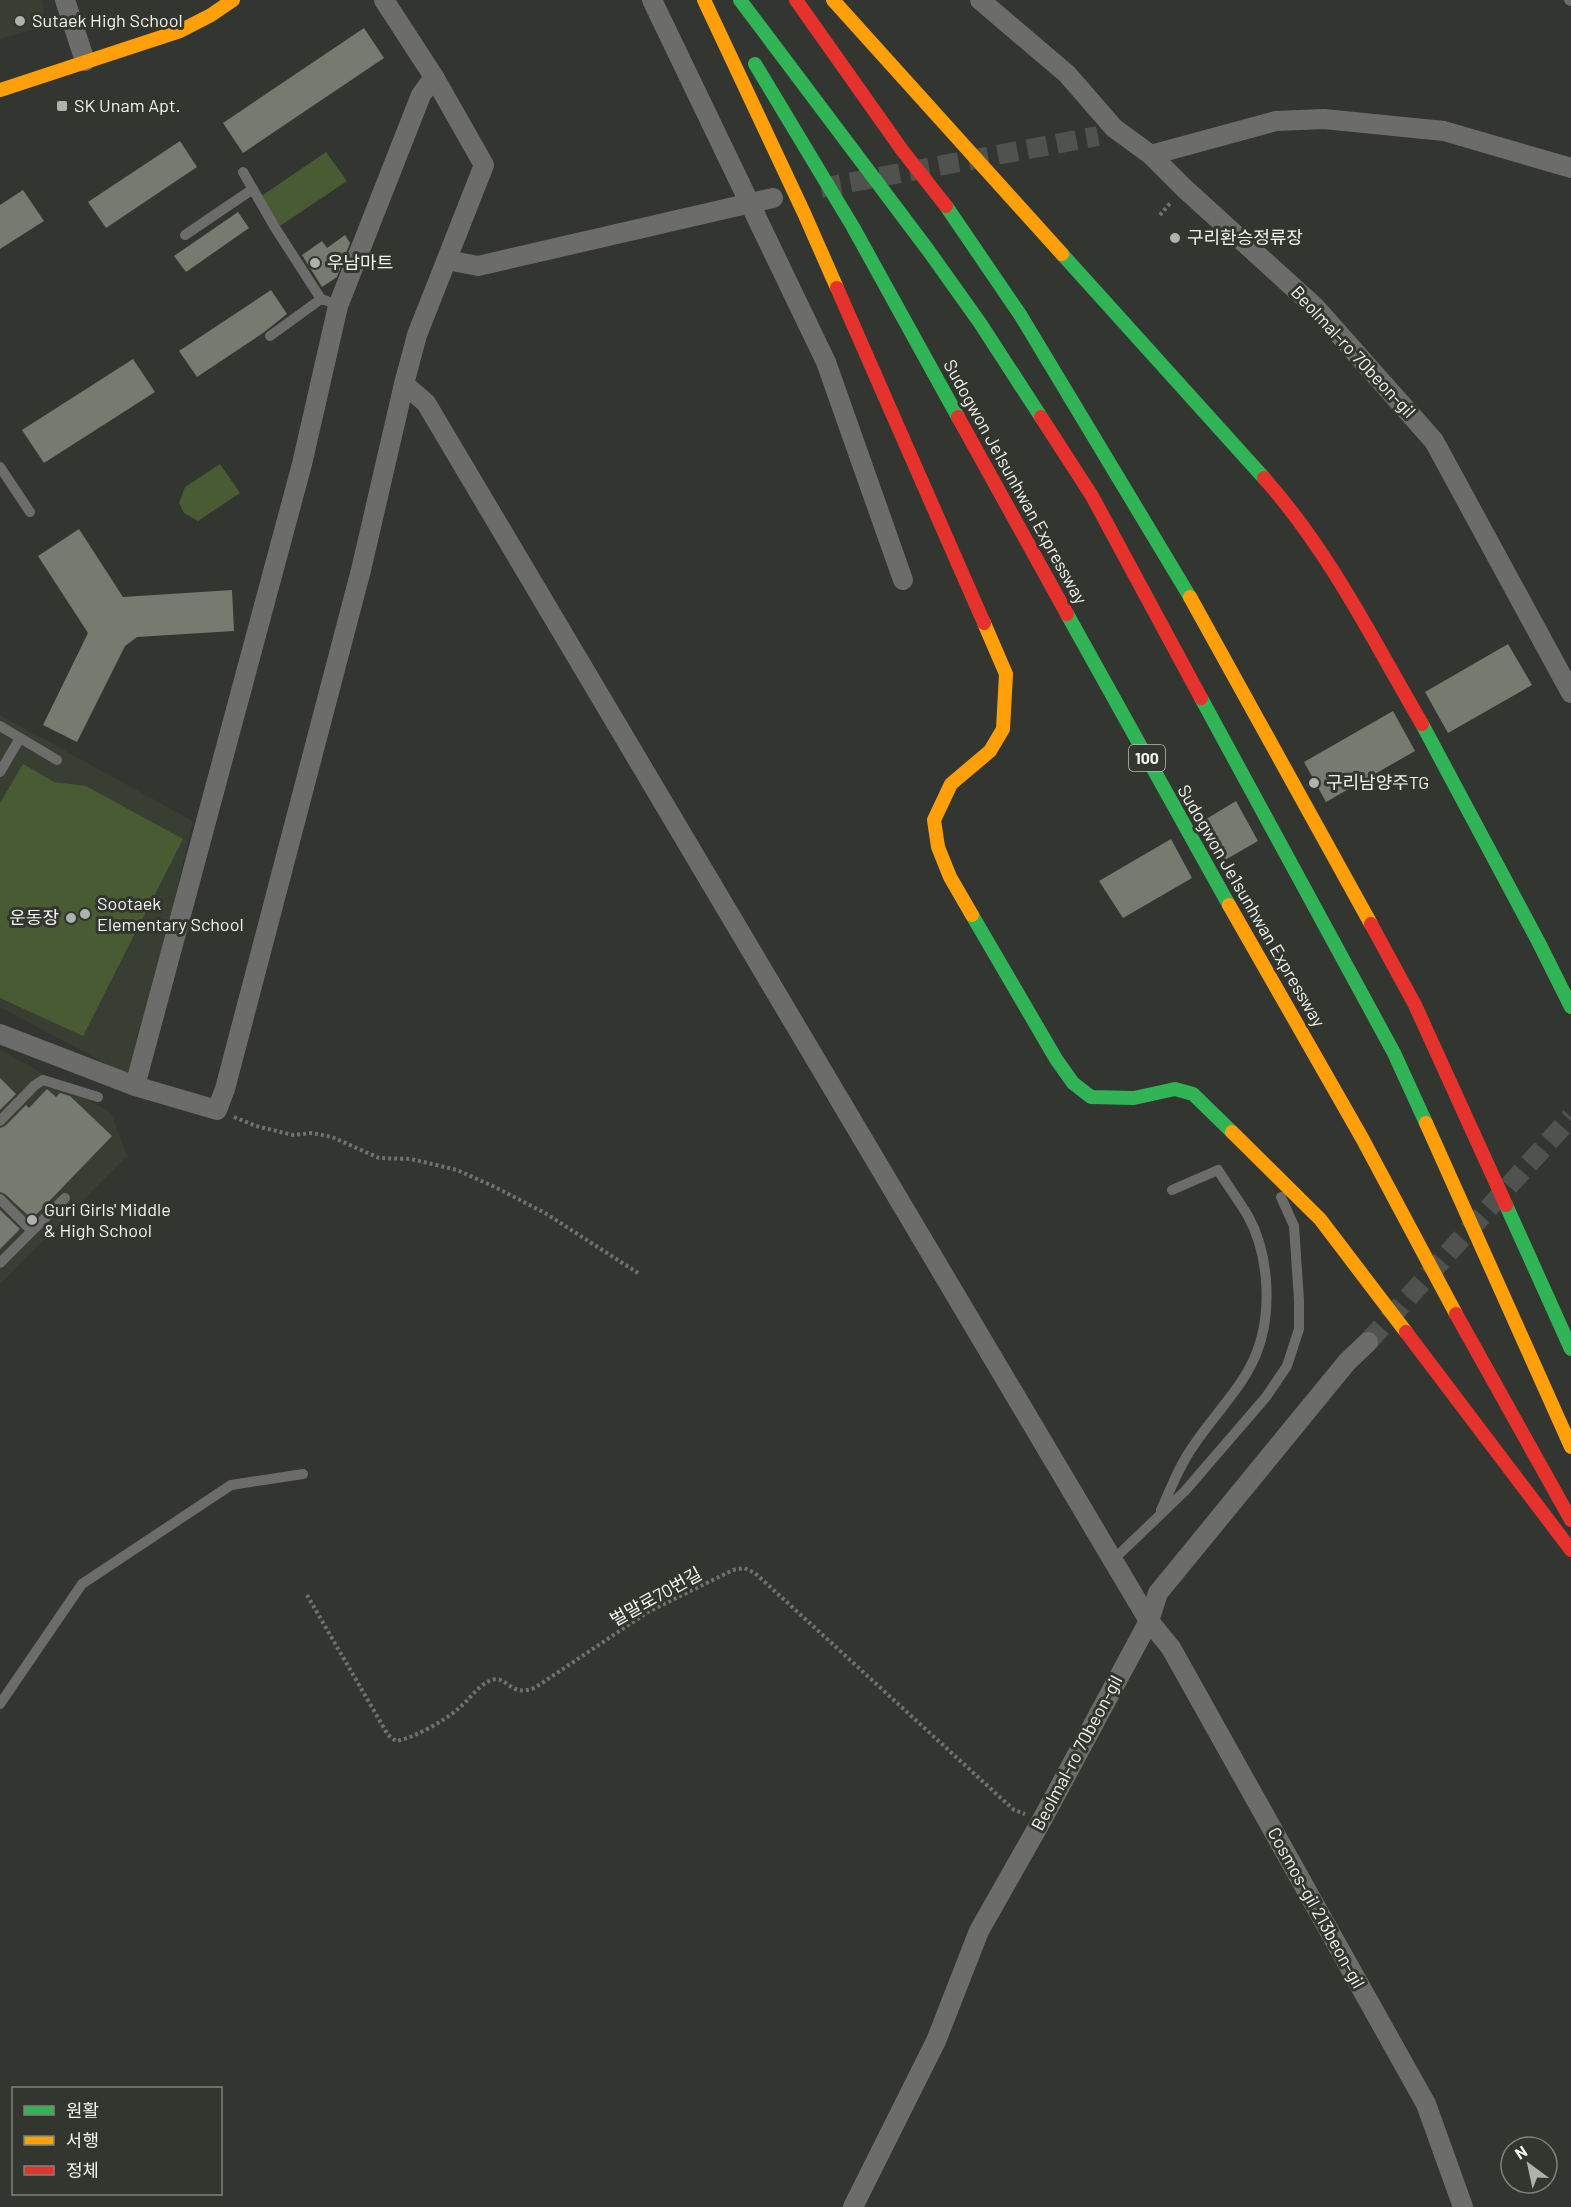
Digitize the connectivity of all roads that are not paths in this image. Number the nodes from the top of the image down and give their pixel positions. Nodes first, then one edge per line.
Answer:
1 (65, 0) edge
2 (233, 0) edge
3 (384, 0) edge
4 (651, 0) edge
5 (704, 0) edge
6 (740, 0) edge
7 (796, 0) edge
8 (833, 0) edge
9 (980, 0) edge
10 (747, 50) dead end
11 (85, 61) junction
12 (434, 77) junction
13 (0, 90) edge
14 (1151, 156) junction
15 (1571, 168) edge
16 (243, 172) dead end
17 (253, 189) junction
18 (773, 198) dead end
19 (750, 203) junction
20 (185, 235) dead end
21 (447, 260) junction
22 (329, 302) junction
23 (270, 336) dead end
24 (404, 384) junction
25 (0, 467) edge
26 (30, 512) dead end
27 (903, 580) dead end
28 (1571, 693) edge
29 (0, 726) edge
30 (20, 738) junction
31 (57, 760) dead end
32 (0, 772) edge
33 (1571, 1006) edge
34 (0, 1034) edge
35 (135, 1086) junction
36 (98, 1097) dead end
37 (0, 1121) edge
38 (1268, 1168) junction
39 (1172, 1190) dead end
40 (65, 1198) dead end
41 (0, 1199) edge
42 (32, 1231) junction
43 (0, 1263) edge
44 (1368, 1342) tunnel mouth
45 (1571, 1349) edge
46 (1571, 1447) edge
47 (303, 1474) dead end
48 (1159, 1516) junction
49 (1571, 1520) edge
50 (1571, 1550) edge
51 (1113, 1560) junction
52 (1149, 1621) junction
53 (0, 1704) edge
54 (853, 2207) edge
55 (1463, 2207) edge

1 - 11 street
2 - 11 main road
3 - 12 street
4 - 19 street
5 - 38 main road
6 - 46 main road
7 - 45 main road
8 - 33 main road
9 - 14 street, Beolmal-ro 70beon-gil
10 - 49 main road, Sudogwon Je1sunhwan Expressway / 100
11 - 13 main road
12 - 21 street
12 - 22 street
14 - 15 street
14 - 28 street, Beolmal-ro 70beon-gil
16 - 17 lane
17 - 20 lane
17 - 22 lane
18 - 19 street
19 - 21 street
19 - 27 street
21 - 24 street
22 - 23 lane
22 - 35 street
24 - 35 street
24 - 51 street, Cosmos-gil 213beon-gil
25 - 26 lane
29 - 30 lane
30 - 31 lane
30 - 32 lane
34 - 35 street
36 - 37 lane
38 - 48 lane
38 - 50 main road
39 - 48 lane
40 - 42 lane
41 - 42 lane
42 - 43 lane
44 - 52 street, Beolmal-ro 70beon-gil
47 - 53 lane
48 - 51 lane
51 - 52 street, Cosmos-gil 213beon-gil
52 - 54 street, Beolmal-ro 70beon-gil
52 - 55 street, Cosmos-gil 213beon-gil

